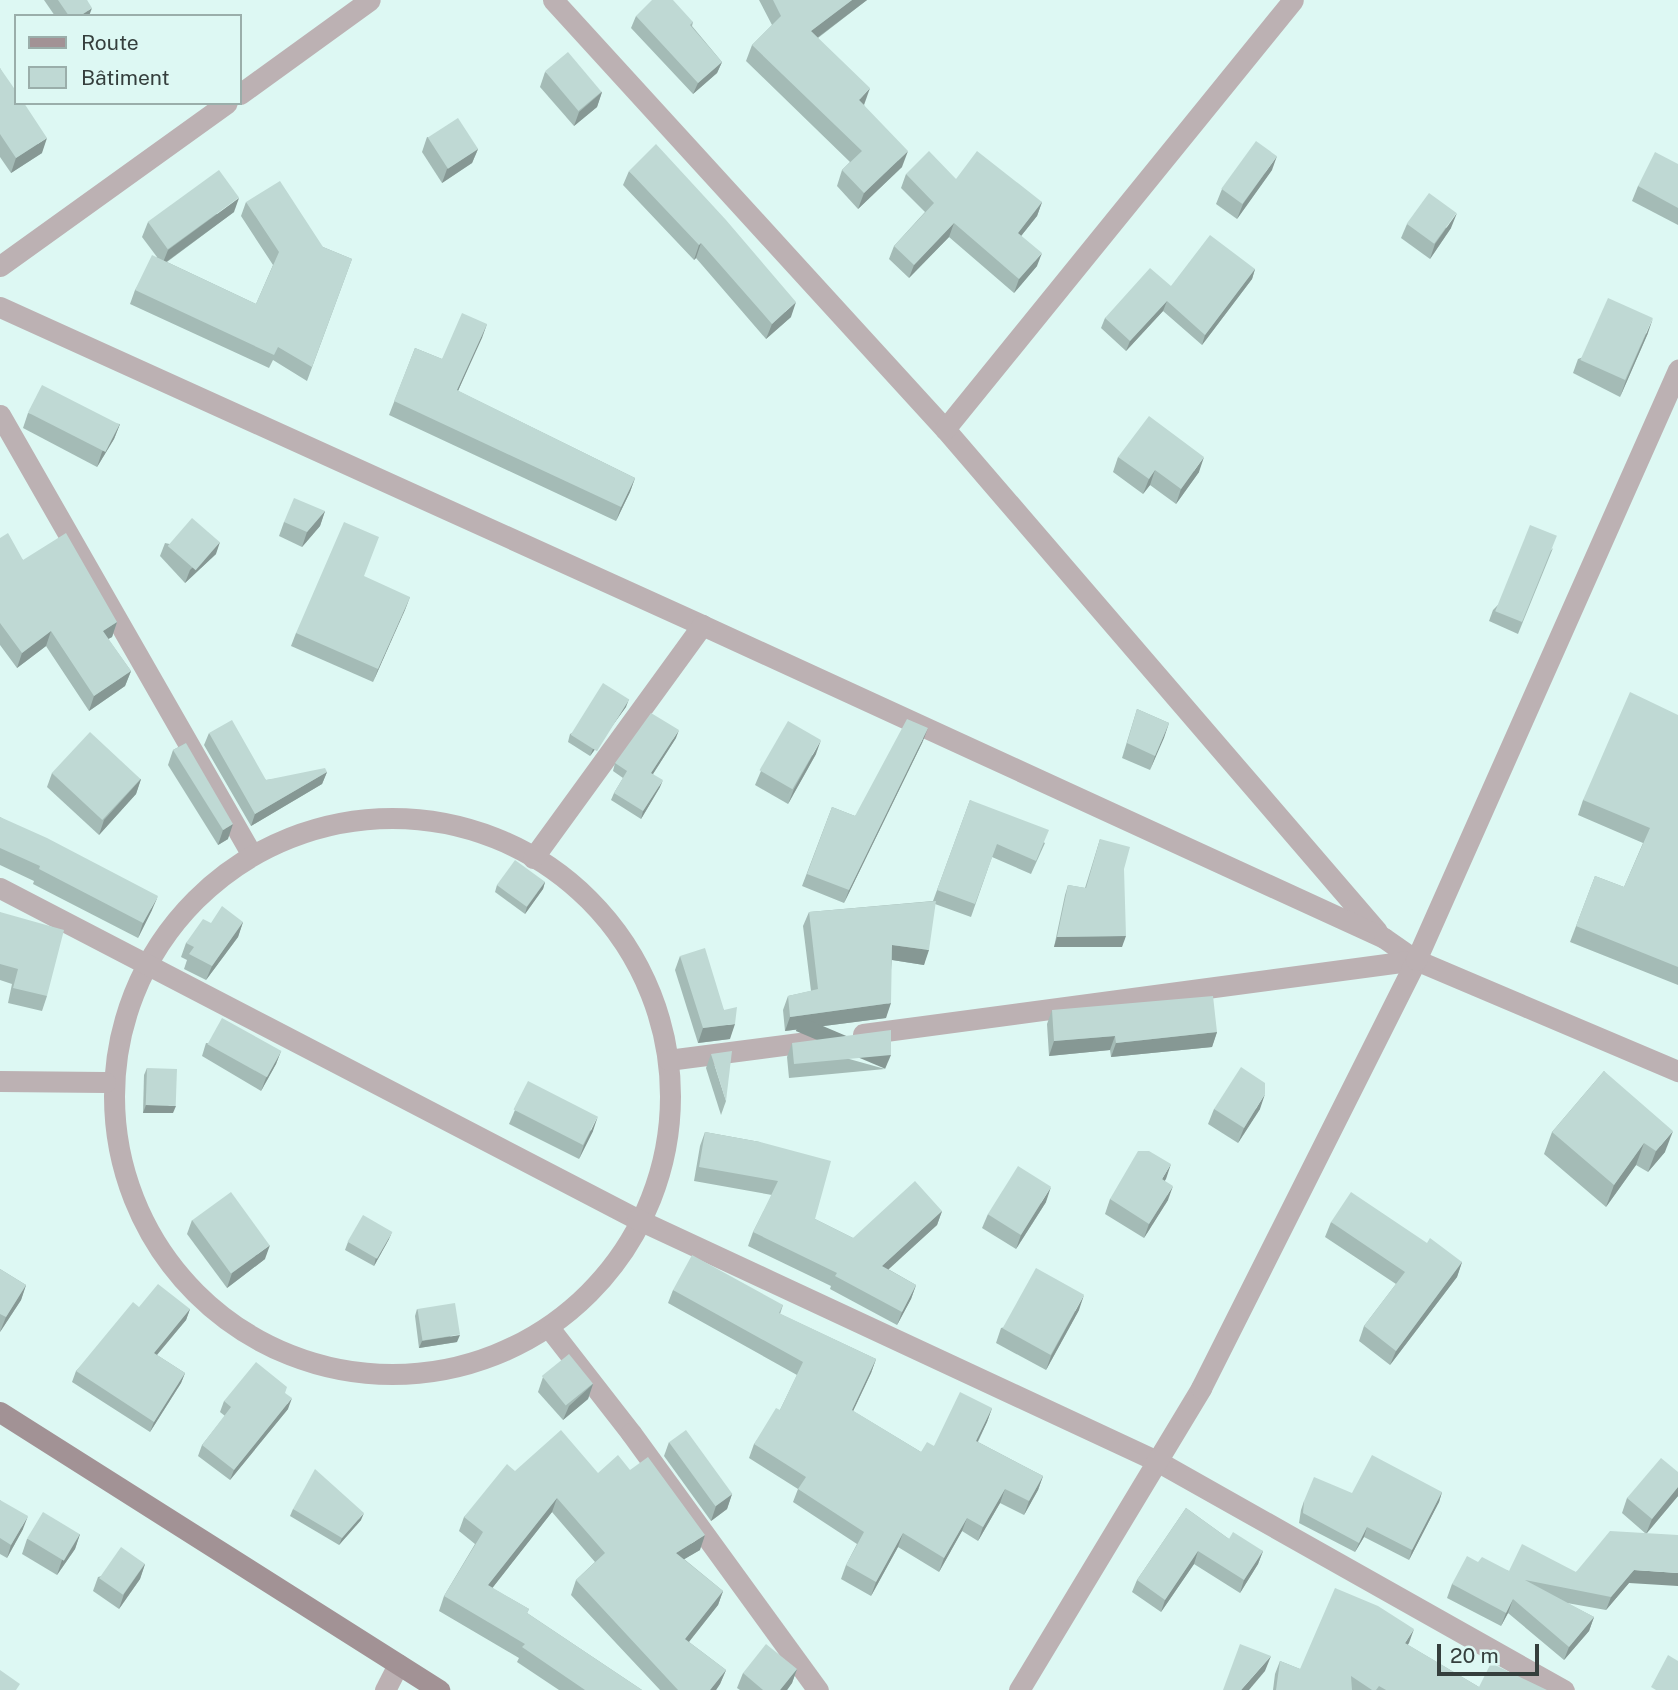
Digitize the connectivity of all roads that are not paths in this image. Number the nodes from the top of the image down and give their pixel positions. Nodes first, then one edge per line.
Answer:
1 (370, 0) edge
2 (553, 0) edge
3 (1293, 0) edge
4 (242, 93) edge
5 (224, 105) edge
6 (0, 266) edge
7 (0, 307) edge
8 (1678, 370) edge
9 (0, 415) edge
10 (945, 429) junction
11 (702, 625) junction
12 (252, 855) junction
13 (533, 858) junction
14 (0, 888) edge
15 (1384, 938) junction
16 (1416, 960) junction
17 (150, 964) junction
18 (668, 1060) junction
19 (1678, 1071) edge
20 (0, 1081) edge
21 (105, 1082) junction
22 (637, 1219) junction
23 (551, 1329) junction
24 (0, 1412) edge
25 (1157, 1461) junction
26 (398, 1664) junction
27 (386, 1690) edge
28 (439, 1690) edge
29 (818, 1690) edge
30 (1019, 1690) edge
31 (1564, 1690) edge

1 - 4 street
2 - 10 street
3 - 10 street
5 - 6 street
7 - 11 street
8 - 16 street
9 - 12 street
10 - 15 street
11 - 13 street
11 - 15 street
12 - 13 street
12 - 17 street
13 - 18 street
14 - 17 street
15 - 16 street
16 - 18 street
16 - 19 street
16 - 25 street
17 - 21 street
17 - 22 street
18 - 22 street
20 - 21 street
21 - 23 street
22 - 23 street
22 - 25 street
23 - 29 street
24 - 26 street
25 - 30 street
25 - 31 street
26 - 27 street
26 - 28 street

